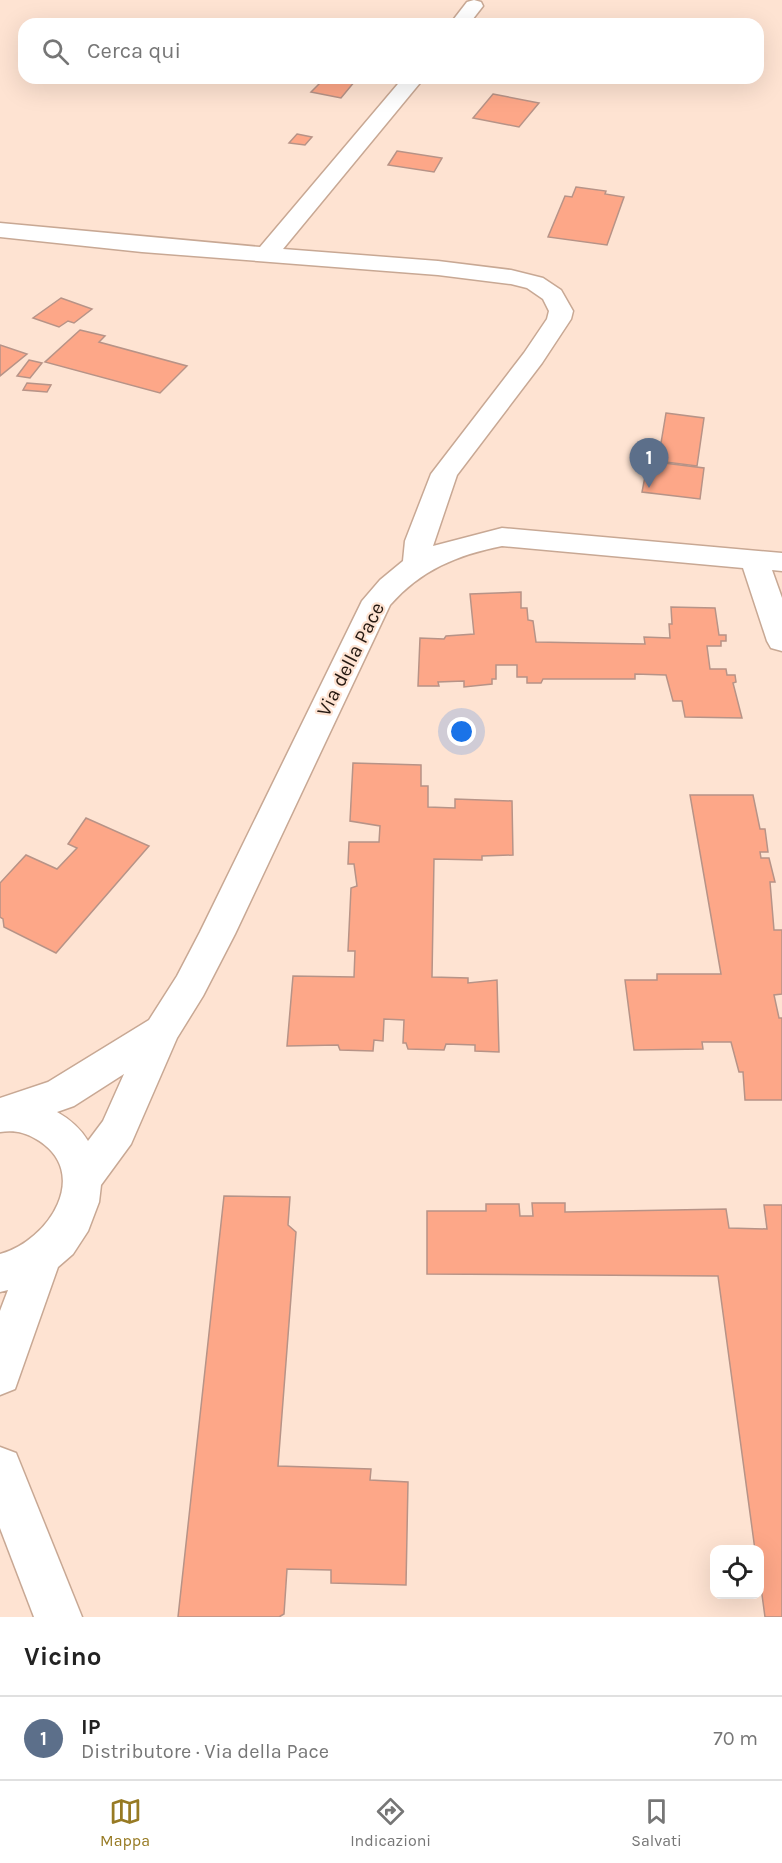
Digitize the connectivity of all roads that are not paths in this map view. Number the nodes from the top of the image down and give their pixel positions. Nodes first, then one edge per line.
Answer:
1 (474, 6) dead end
2 (464, 18) edge
3 (409, 84) edge
4 (0, 230) edge
5 (266, 255) junction
6 (769, 562) edge
7 (417, 564) junction
8 (782, 640) edge
9 (162, 1031) junction
10 (3, 1115) edge
11 (83, 1179) junction
12 (42, 1255) junction
13 (0, 1273) edge
14 (0, 1374) edge
15 (0, 1469) edge
16 (58, 1617) edge

1 - 2 street
3 - 5 street
4 - 5 street
5 - 7 street
6 - 7 street, Via della Pace
6 - 8 street
7 - 9 street, Via della Pace
9 - 10 street, Via della Pace
9 - 11 street, Via della Pace
10 - 11 street, Via della Pace
11 - 12 street, Via della Pace
12 - 13 street, Via della Pace
12 - 14 street, Via della Pace
15 - 16 street

